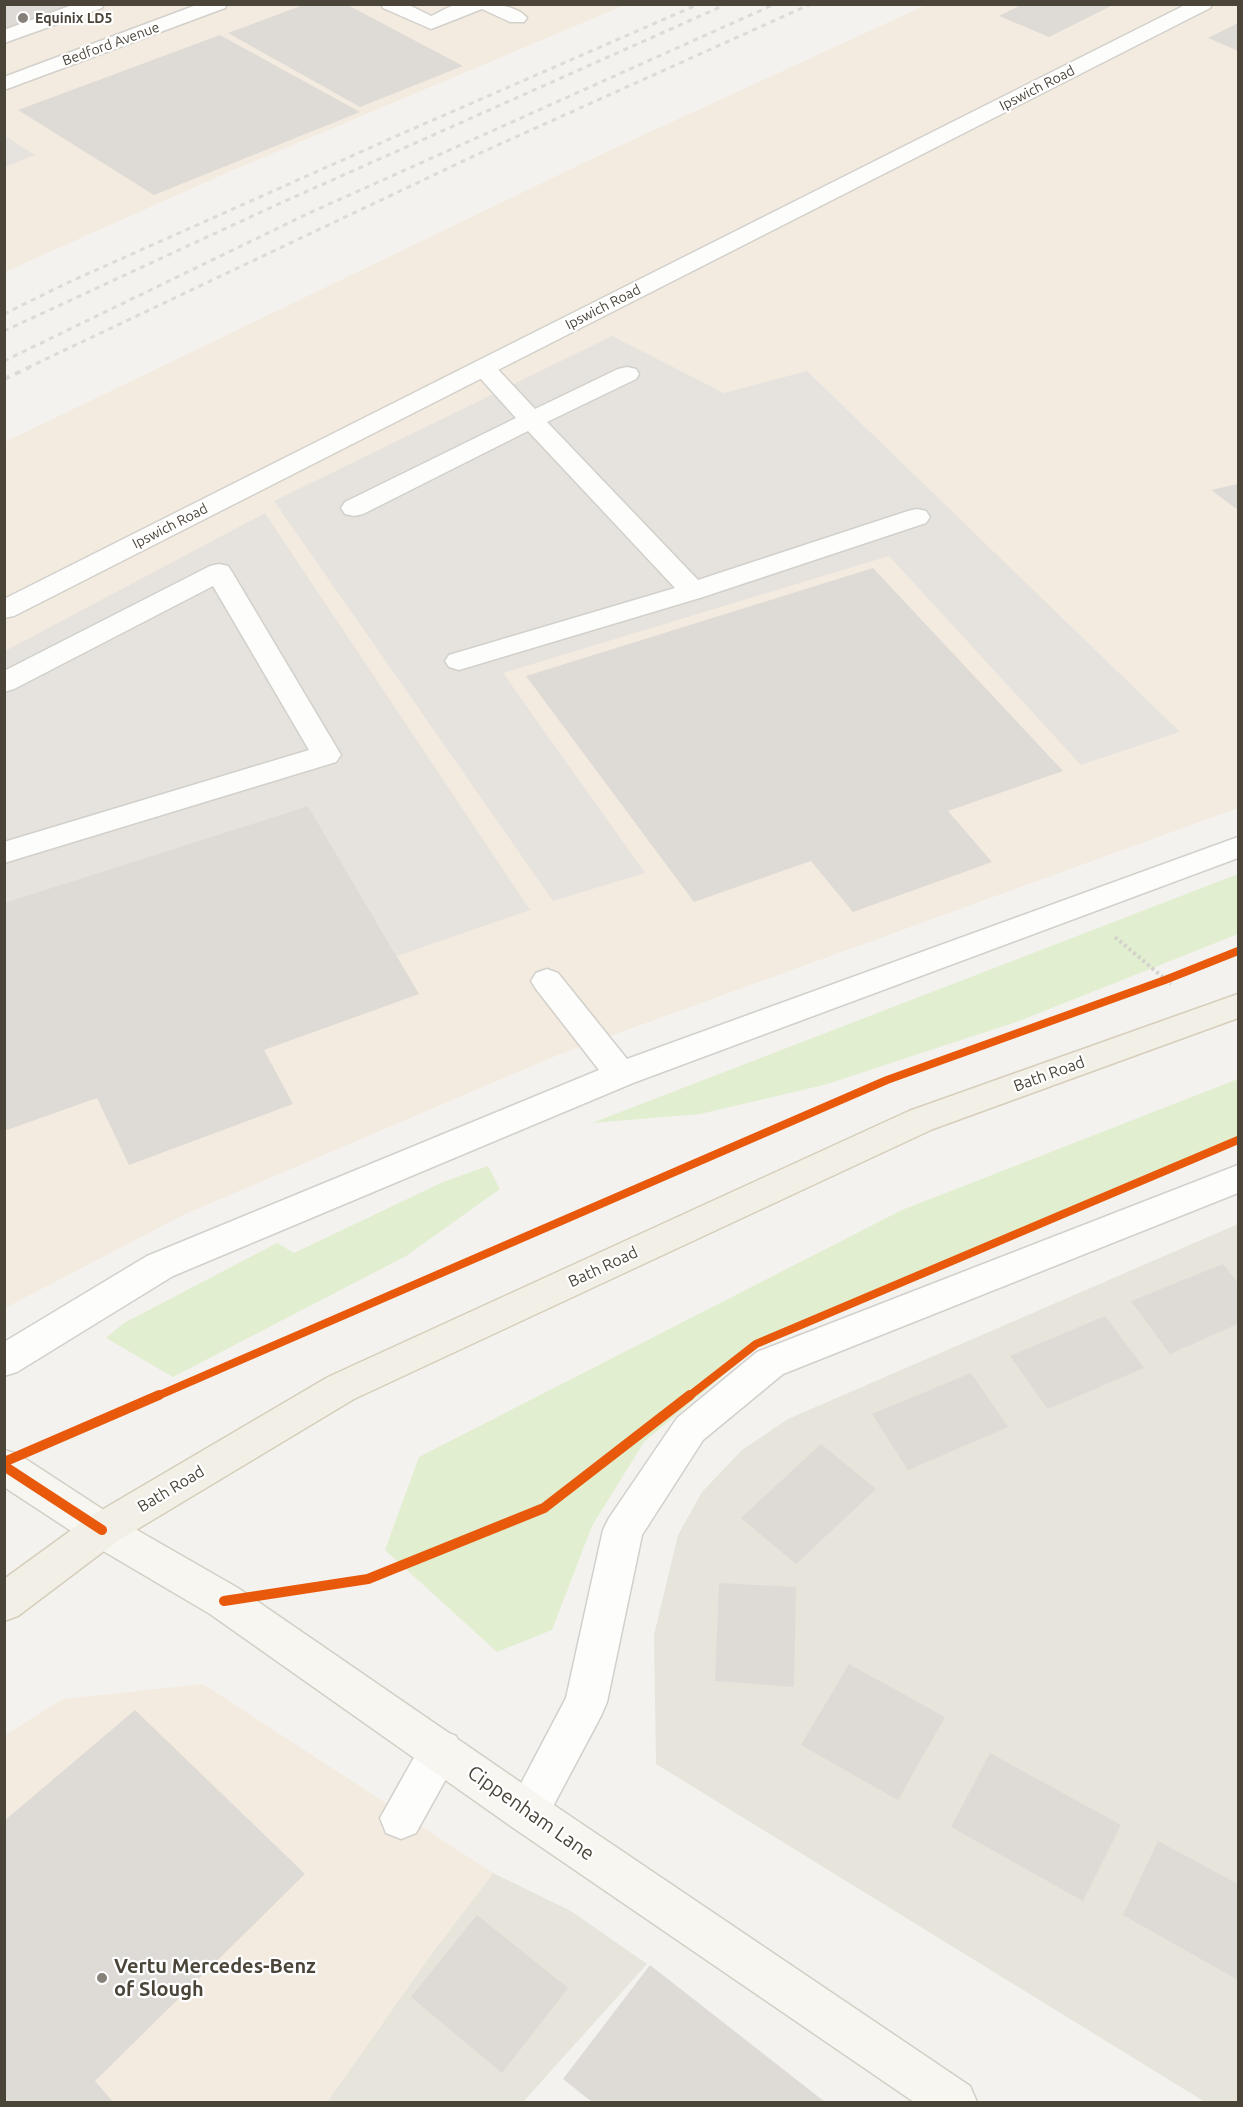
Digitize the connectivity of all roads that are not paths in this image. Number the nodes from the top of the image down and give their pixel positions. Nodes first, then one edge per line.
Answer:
1 (95, 4) edge
2 (218, 4) edge
3 (390, 4) edge
4 (477, 4) edge
5 (488, 4) edge
6 (1203, 4) edge
7 (516, 18) dead end
8 (4, 37) edge
9 (4, 84) edge
10 (483, 368) junction
11 (627, 374) dead end
12 (531, 420) junction
13 (354, 508) dead end
14 (917, 517) dead end
15 (693, 591) junction
16 (4, 610) edge
17 (459, 661) dead end
18 (4, 683) edge
19 (1239, 848) edge
20 (4, 853) edge
21 (547, 981) dead end
22 (1226, 1011) edge
23 (621, 1074) junction
24 (1239, 1179) edge
25 (4, 1362) edge
26 (4, 1466) edge
27 (102, 1530) junction
28 (4, 1603) edge
29 (441, 1750) junction
30 (527, 1812) junction
31 (401, 1818) dead end
32 (954, 2103) edge

1 - 8 street
2 - 9 street, Bedford Avenue
3 - 4 street
5 - 7 street
6 - 10 street, Ipswich Road
10 - 12 street
10 - 16 street, Ipswich Road
11 - 12 street
12 - 13 street
12 - 15 street
14 - 15 street
15 - 17 street
18 - 20 street
19 - 23 street
21 - 23 street
22 - 27 main road, Bath Road
23 - 25 street
24 - 30 street
26 - 27 street, Cippenham Lane
27 - 28 main road, Bath Road
27 - 29 street, Cippenham Lane
29 - 30 street, Cippenham Lane
29 - 31 street
30 - 32 street, Cippenham Lane

